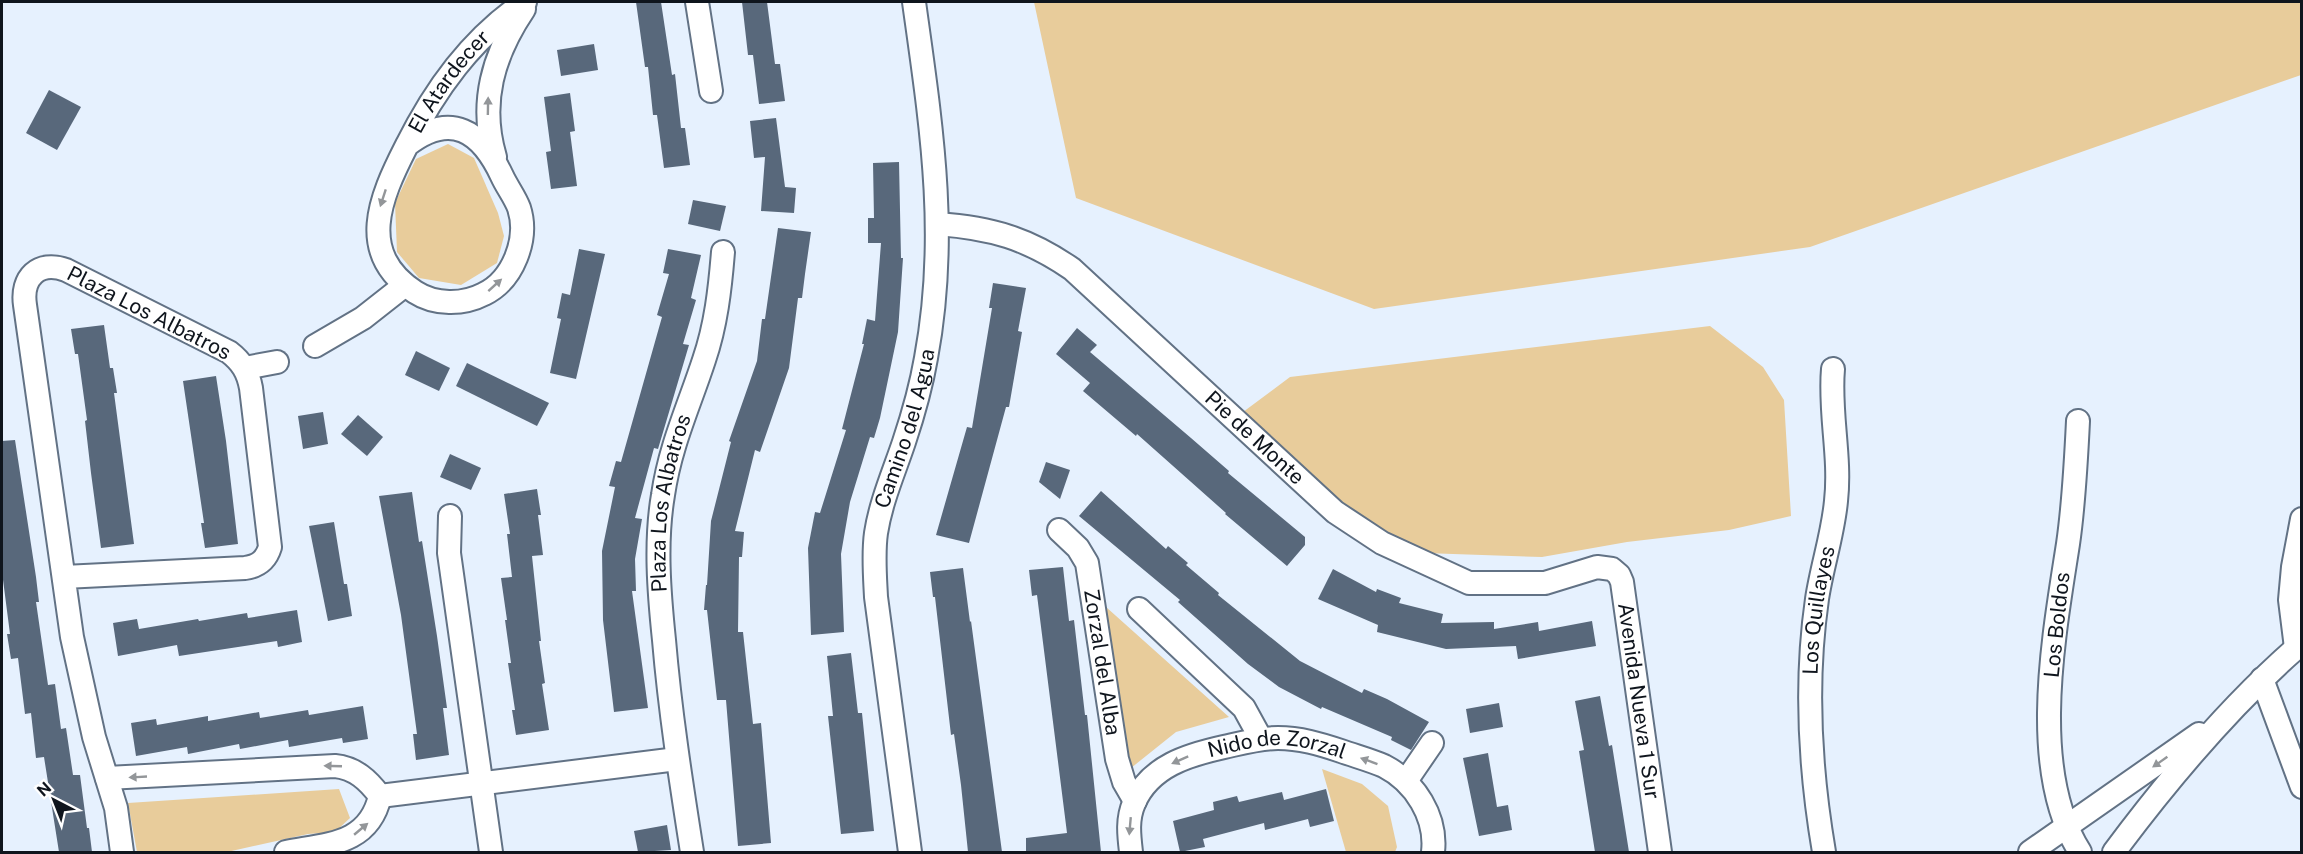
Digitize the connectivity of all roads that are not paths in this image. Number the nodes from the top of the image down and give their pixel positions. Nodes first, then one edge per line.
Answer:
1 (527, 2) edge
2 (697, 2) edge
3 (914, 2) edge
4 (711, 91) dead end
5 (407, 145) junction
6 (497, 164) junction
7 (938, 224) junction
8 (723, 252) dead end
9 (405, 285) junction
10 (315, 346) dead end
11 (277, 362) dead end
12 (245, 368) junction
13 (1833, 369) dead end
14 (2079, 421) dead end
15 (450, 516) dead end
16 (2301, 519) edge
17 (1059, 530) dead end
18 (1597, 567) joint
19 (64, 577) junction
20 (1139, 609) dead end
21 (2299, 645) edge
22 (2262, 680) junction
23 (2225, 716) junction
24 (1261, 739) junction
25 (1432, 743) dead end
26 (677, 759) junction
27 (107, 778) junction
28 (1406, 781) junction
29 (482, 783) junction
30 (2301, 787) edge
31 (380, 796) junction
32 (1135, 801) junction
33 (2067, 828) junction
34 (122, 852) edge
35 (286, 852) edge
36 (491, 852) edge
37 (692, 852) edge
38 (910, 852) edge
39 (1131, 852) edge
40 (1433, 852) edge
41 (1660, 852) edge
42 (1824, 852) edge
43 (2030, 852) edge
44 (2080, 852) edge
45 (2114, 852) edge

1 - 5 street, El Atardecer
6 -> 1 street, El Atardecer
2 - 4 street
3 - 7 street, Camino del Agua
5 - 6 street, El Atardecer
5 -> 9 street, El Atardecer
9 -> 6 street, El Atardecer
7 - 18 street, Pie de Monte
7 - 38 street, Camino del Agua
8 - 26 street, Plaza Los Albatros
9 - 10 street
11 - 12 street
12 - 19 street, Plaza Los Albatros
12 - 19 street, Plaza Los Albatros
13 - 42 street, Los Quillayes
14 - 33 street, Los Boldos
15 - 29 street
16 - 21 street
17 - 32 street, Zorzal del Alba
18 - 41 street, Avenida Nueva 1 Sur
19 - 27 street, Plaza Los Albatros
20 - 24 street
21 - 22 street
22 - 23 street
22 - 30 street
23 -> 33 street
23 - 45 street
28 -> 24 street, Nido de Zorzal
24 -> 32 street, Nido de Zorzal
25 - 28 street
26 - 29 street
26 - 37 street, Plaza Los Albatros
31 -> 27 street
27 - 34 street, Plaza Los Albatros
28 - 40 street, Nido de Zorzal
29 - 31 street
29 - 36 street
35 -> 31 street
32 -> 39 street, Nido de Zorzal
33 - 43 street
33 - 44 street, Los Boldos

